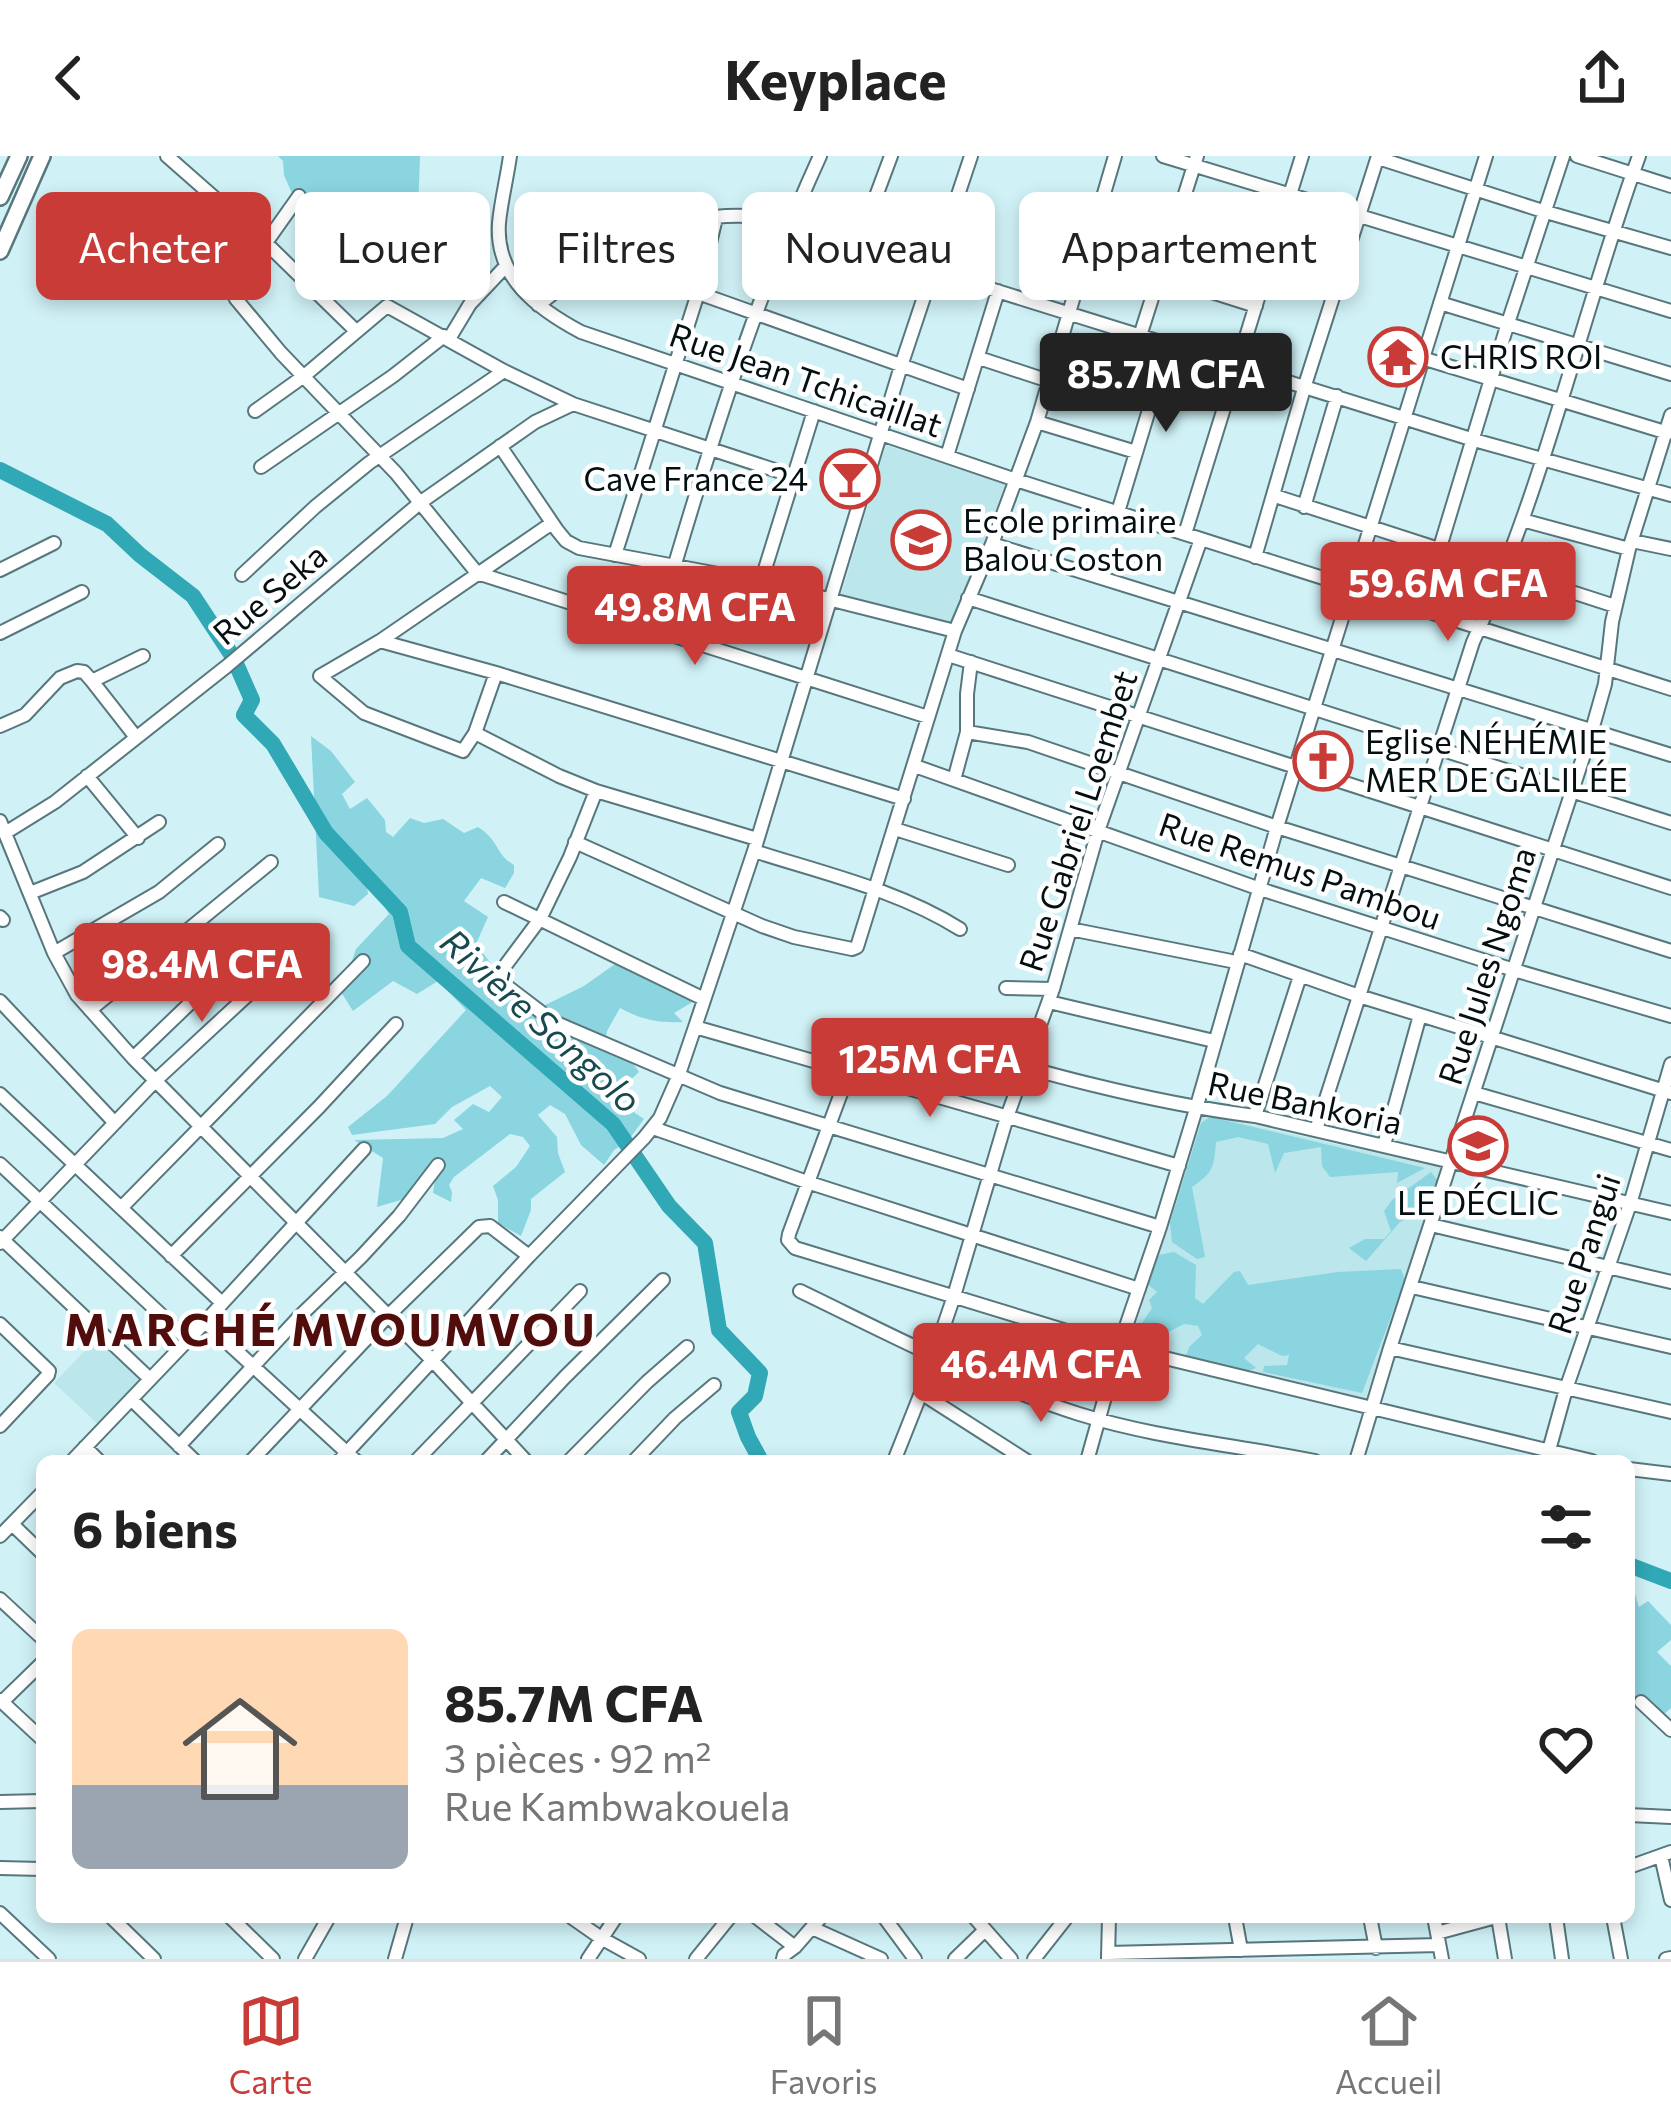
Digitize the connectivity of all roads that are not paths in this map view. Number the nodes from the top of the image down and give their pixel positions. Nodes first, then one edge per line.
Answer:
1 (19, 156) edge
2 (42, 156) edge
3 (166, 156) edge
4 (510, 156) edge
5 (820, 156) edge
6 (891, 156) edge
7 (1114, 156) edge
8 (1163, 156) edge
9 (1302, 156) edge
10 (1486, 156) edge
11 (1563, 156) edge
12 (1577, 156) edge
13 (1639, 156) edge
14 (966, 157) edge
15 (1378, 157) edge
16 (1196, 161) edge
17 (1632, 174) junction
18 (1671, 186) edge
19 (1476, 188) junction
20 (207, 192) edge
21 (804, 192) edge
22 (878, 192) edge
23 (956, 192) edge
24 (1105, 192) edge
25 (1186, 192) edge
26 (1279, 192) edge
27 (1291, 192) edge
28 (0, 197) edge
29 (295, 202) edge
30 (1546, 212) junction
31 (1359, 218) joint
32 (1615, 230) junction
33 (271, 238) edge
34 (1458, 246) junction
35 (271, 248) edge
36 (1671, 248) edge
37 (0, 251) edge
38 (505, 267) junction
39 (1527, 268) junction
40 (1597, 288) junction
41 (995, 290) edge
42 (998, 291) junction
43 (237, 300) edge
44 (545, 300) edge
45 (696, 300) edge
46 (717, 300) edge
47 (763, 300) edge
48 (923, 300) edge
49 (1074, 300) edge
50 (1150, 300) edge
51 (1240, 300) edge
52 (1258, 300) edge
53 (1333, 300) edge
54 (1439, 304) junction
55 (538, 305) junction
56 (1256, 305) junction
57 (1671, 311) edge
58 (1070, 314) junction
59 (758, 315) junction
60 (1507, 326) junction
61 (356, 331) junction
62 (1139, 336) junction
63 (446, 338) junction
64 (1168, 344) junction
65 (1578, 348) junction
66 (979, 358) junction
67 (1422, 358) junction
68 (675, 365) junction
69 (1237, 366) junction
70 (901, 367) junction
71 (504, 371) junction
72 (1671, 374) edge
73 (304, 376) junction
74 (1491, 380) junction
75 (1049, 381) junction
76 (732, 383) junction
77 (1305, 386) junction
78 (968, 389) junction
79 (1337, 395) junction
80 (1561, 402) junction
81 (573, 404) junction
82 (255, 411) dead end
83 (814, 411) junction
84 (339, 413) junction
85 (1671, 415) edge
86 (1404, 416) junction
87 (1037, 422) junction
88 (654, 432) junction
89 (1668, 433) edge
90 (881, 434) junction
91 (1474, 440) junction
92 (500, 446) junction
93 (709, 450) junction
94 (1136, 452) junction
95 (380, 456) junction
96 (947, 456) junction
97 (1542, 460) junction
98 (261, 467) dead end
99 (793, 476) junction
100 (1016, 480) junction
101 (1649, 487) junction
102 (1671, 495) edge
103 (1275, 496) junction
104 (421, 502) junction
105 (1304, 507) junction
106 (1118, 512) junction
107 (1522, 520) junction
108 (552, 523) junction
109 (1370, 528) junction
110 (1186, 534) junction
111 (1201, 539) junction
112 (54, 543) dead end
113 (992, 544) junction
114 (1630, 545) junction
115 (1671, 549) edge
116 (1440, 550) junction
117 (615, 555) junction
118 (1255, 557) junction
119 (675, 564) junction
120 (0, 570) edge
121 (1505, 572) junction
122 (477, 573) junction
123 (242, 575) dead end
124 (761, 582) junction
125 (1351, 588) junction
126 (82, 592) dead end
127 (831, 598) junction
128 (968, 598) junction
129 (1179, 603) junction
130 (1615, 606) junction
131 (1421, 610) junction
132 (1480, 628) junction
133 (955, 631) junction
134 (0, 633) edge
135 (380, 641) junction
136 (1332, 650) junction
137 (948, 655) junction
138 (142, 656) dead end
139 (1158, 660) junction
140 (971, 662) junction
141 (1607, 671) junction
142 (496, 673) junction
143 (805, 678) junction
144 (92, 681) junction
145 (1671, 689) edge
146 (1458, 690) junction
147 (1314, 710) junction
148 (928, 717) junction
149 (1139, 717) junction
150 (0, 726) edge
151 (1592, 730) junction
152 (475, 733) junction
153 (967, 733) junction
154 (135, 736) junction
155 (1438, 749) junction
156 (1671, 755) edge
157 (779, 760) junction
158 (915, 766) junction
159 (1297, 767) junction
160 (1120, 774) junction
161 (87, 776) junction
162 (954, 779) junction
163 (596, 790) junction
164 (1572, 790) junction
165 (904, 799) junction
166 (1419, 807) junction
167 (159, 822) dead end
168 (1671, 823) edge
169 (2, 827) edge
170 (1277, 827) junction
171 (895, 829) junction
172 (1098, 831) junction
173 (137, 838) junction
174 (575, 842) junction
175 (218, 844) dead end
176 (755, 845) junction
177 (1553, 850) junction
178 (271, 862) dead end
179 (1008, 866) dead end
180 (1400, 866) junction
181 (1671, 888) edge
182 (1260, 889) junction
183 (876, 891) junction
184 (30, 893) junction
185 (504, 902) dead end
186 (1534, 908) junction
187 (733, 912) junction
188 (540, 919) junction
189 (960, 928) dead end
190 (1381, 928) junction
191 (1070, 929) junction
192 (1671, 951) edge
193 (54, 953) junction
194 (238, 957) dead end
195 (1238, 958) junction
196 (363, 961) dead end
197 (1514, 970) junction
198 (1300, 976) junction
199 (265, 979) dead end
200 (1006, 988) dead end
201 (1051, 995) junction
202 (1360, 996) junction
203 (704, 999) junction
204 (0, 1001) edge
205 (90, 1010) junction
206 (1420, 1015) junction
207 (1671, 1016) edge
208 (396, 1024) dead end
209 (695, 1027) junction
210 (1491, 1036) junction
211 (861, 1039) dead end
212 (929, 1040) dead end
213 (1214, 1041) junction
214 (133, 1058) junction
215 (1671, 1064) edge
216 (1025, 1067) junction
217 (849, 1072) junction
218 (678, 1077) junction
219 (155, 1081) junction
220 (1667, 1092) edge
221 (1474, 1093) junction
222 (0, 1094) edge
223 (1196, 1108) junction
224 (1256, 1116) junction
225 (1007, 1117) junction
226 (115, 1123) junction
227 (201, 1126) junction
228 (829, 1126) junction
229 (1316, 1130) junction
230 (649, 1133) junction
231 (1648, 1144) junction
232 (1384, 1145) junction
233 (364, 1149) dead end
234 (1671, 1150) edge
235 (1452, 1162) junction
236 (74, 1163) junction
237 (0, 1165) edge
238 (438, 1166) dead end
239 (1179, 1166) junction
240 (250, 1175) junction
241 (989, 1176) junction
242 (809, 1183) junction
243 (40, 1202) junction
244 (1630, 1204) junction
245 (121, 1208) junction
246 (1671, 1213) edge
247 (295, 1224) junction
248 (1431, 1225) junction
249 (1160, 1227) junction
250 (971, 1234) junction
251 (1, 1240) edge
252 (171, 1256) junction
253 (529, 1256) junction
254 (1609, 1267) junction
255 (343, 1272) junction
256 (663, 1280) dead end
257 (1671, 1282) edge
258 (1412, 1287) junction
259 (1138, 1289) junction
260 (580, 1291) dead end
261 (800, 1291) dead end
262 (954, 1296) junction
263 (222, 1303) junction
264 (387, 1316) junction
265 (205, 1322) junction
266 (1, 1328) edge
267 (1588, 1330) junction
268 (188, 1340) junction
269 (687, 1347) dead end
270 (1119, 1347) junction
271 (1671, 1347) edge
272 (1390, 1348) junction
273 (934, 1355) junction
274 (432, 1360) junction
275 (254, 1368) junction
276 (150, 1378) junction
277 (714, 1384) dead end
278 (1567, 1388) junction
279 (921, 1393) junction
280 (130, 1399) junction
281 (471, 1404) junction
282 (1372, 1409) junction
283 (299, 1411) junction
284 (1671, 1412) edge
285 (1097, 1419) junction
286 (0, 1426) edge
287 (505, 1441) junction
288 (179, 1446) junction
289 (85, 1447) junction
290 (77, 1455) edge
291 (93, 1455) edge
292 (189, 1455) edge
293 (257, 1455) edge
294 (345, 1455) edge
295 (351, 1455) edge
296 (422, 1455) edge
297 (492, 1455) edge
298 (520, 1455) edge
299 (575, 1455) edge
300 (640, 1455) edge
301 (896, 1455) edge
302 (1018, 1455) edge
303 (1089, 1455) edge
304 (1281, 1455) edge
305 (1358, 1455) edge
306 (1544, 1455) edge
307 (1548, 1455) edge
308 (1635, 1470) edge
309 (1671, 1474) edge
310 (36, 1498) edge
311 (12, 1524) junction
312 (0, 1536) edge
313 (36, 1547) edge
314 (0, 1598) edge
315 (36, 1632) edge
316 (36, 1669) edge
317 (1, 1701) edge
318 (1641, 1702) dead end
319 (1671, 1730) edge
320 (36, 1733) edge
321 (36, 1801) edge
322 (0, 1802) edge
323 (1635, 1815) edge
324 (1671, 1817) edge
325 (1666, 1854) edge
326 (1635, 1865) edge
327 (0, 1868) edge
328 (36, 1869) edge
329 (1671, 1898) edge
330 (0, 1913) edge
331 (117, 1923) edge
332 (236, 1923) edge
333 (250, 1923) edge
334 (326, 1923) edge
335 (405, 1923) edge
336 (580, 1923) edge
337 (612, 1923) edge
338 (725, 1923) edge
339 (764, 1923) edge
340 (816, 1923) edge
341 (888, 1923) edge
342 (979, 1923) edge
343 (1062, 1923) edge
344 (1109, 1923) edge
345 (1371, 1923) edge
346 (1485, 1923) edge
347 (1498, 1923) edge
348 (1557, 1923) edge
349 (1614, 1923) edge
350 (985, 1930) junction
351 (245, 1932) junction
352 (601, 1938) junction
353 (1439, 1946) edge
354 (795, 1947) junction
355 (1376, 1948) junction
356 (1235, 1953) edge
357 (1291, 1954) edge
358 (1347, 1954) edge
359 (1174, 1955) edge
360 (1108, 1956) edge
361 (49, 1959) edge
362 (154, 1959) edge
363 (273, 1959) edge
364 (305, 1959) edge
365 (395, 1959) edge
366 (588, 1959) edge
367 (639, 1959) edge
368 (696, 1959) edge
369 (783, 1959) edge
370 (881, 1959) edge
371 (915, 1959) edge
372 (955, 1959) edge
373 (1012, 1959) edge
374 (1034, 1959) edge
375 (1505, 1959) edge
376 (1562, 1959) edge
377 (1621, 1959) edge

1 - 28 main road
2 - 37 main road
3 - 20 street
4 - 38 street
5 - 21 street
6 - 22 street
7 - 24 street
8 - 16 street
9 - 27 street
10 - 19 street
11 - 30 street
12 - 17 street
13 - 17 street
14 - 23 street
15 - 19 street
15 - 31 street
16 - 25 street
16 - 26 street
17 - 18 street
17 - 32 street
19 - 30 street
19 - 34 street
29 - 33 street
30 - 32 street
30 - 39 street
31 - 34 street
32 - 36 street
32 - 40 street
34 - 39 street
34 - 54 street
35 - 61 street
38 - 55 street, Rue Jean Tchicaillat
38 - 63 street
39 - 40 street
39 - 60 street
40 - 57 street
40 - 65 street
41 - 42 street
42 - 58 street
42 - 66 street
43 - 73 street
44 - 55 street
45 - 68 street
46 - 59 street
47 - 59 street
48 - 70 street
49 - 58 street
50 - 62 street
51 - 56 street
52 - 56 street
53 - 77 street
54 - 60 street
54 - 67 street
55 - 68 street, Rue Jean Tchicaillat
56 - 69 street
58 - 62 street
58 - 75 street
59 - 70 street
59 - 76 street
60 - 65 street
60 - 74 street
61 - 63 street
61 - 73 street
62 - 64 street
63 - 71 street
63 - 84 street
64 - 69 street
64 - 94 street
65 - 72 street
65 - 80 street
66 - 75 street
66 - 78 street
67 - 74 street
67 - 86 street
68 - 76 street, Rue Jean Tchicaillat
68 - 88 street
69 - 77 street
69 - 110 street
70 - 78 street
70 - 90 street
71 - 81 street
71 - 95 street
73 - 82 street
73 - 84 street
74 - 80 street
74 - 91 street
75 - 87 street
76 - 83 street, Rue Jean Tchicaillat
76 - 93 street
77 - 79 street
77 - 103 street
78 - 96 street
79 - 86 street
79 - 105 street
80 - 89 street
80 - 97 street
81 - 88 street
81 - 92 street, Rue Seka
83 - 90 street, Rue Jean Tchicaillat
83 - 99 street
84 - 95 street
84 - 98 street
85 - 89 street, Rue Jules Ngoma
86 - 91 street
86 - 109 street
87 - 94 street
87 - 100 street
88 - 93 street
88 - 117 street
89 - 101 street, Rue Jules Ngoma
90 - 96 street, Rue Jean Tchicaillat
90 - 127 street
91 - 97 street
91 - 116 street
92 - 104 street, Rue Seka
92 - 108 street
93 - 99 street
93 - 119 street
94 - 106 street
95 - 104 street
95 - 123 street
96 - 100 street, Rue Jean Tchicaillat
97 - 101 street
97 - 107 street
99 - 124 street
100 - 106 street, Rue Jean Tchicaillat
100 - 113 street
101 - 102 street
101 - 114 street, Rue Jules Ngoma
103 - 105 street
103 - 118 street
104 - 122 street
104 - 154 street, Rue Seka
105 - 109 street
106 - 110 street, Rue Jean Tchicaillat
107 - 114 street
107 - 121 street
108 - 117 street
108 - 122 street
109 - 116 street
109 - 125 street
110 - 111 street, Rue Jean Tchicaillat
111 - 118 street, Rue Jean Tchicaillat
111 - 129 street, Rue Gabriel Loembet
112 - 120 street
113 - 128 street
113 - 129 street
114 - 115 street
114 - 130 street, Rue Jules Ngoma
116 - 121 street
116 - 131 street
117 - 119 street
118 - 125 street, Rue Jean Tchicaillat
119 - 124 street
121 - 130 street
121 - 132 street
122 - 135 street
122 - 143 street
124 - 127 street
125 - 131 street, Rue Jean Tchicaillat
125 - 136 street
126 - 134 street
127 - 133 street
127 - 143 street
128 - 133 street
128 - 139 street
129 - 136 street
129 - 139 street, Rue Gabriel Loembet
130 - 141 street, Rue Jules Ngoma
131 - 132 street, Rue Jean Tchicaillat
132 - 141 street, Rue Jean Tchicaillat
132 - 146 street
133 - 137 street
135 - 142 street
135 - 152 street
136 - 146 street
136 - 147 street
137 - 140 street
137 - 148 street
138 - 144 street
139 - 147 street
139 - 149 street, Rue Gabriel Loembet
140 - 149 street
140 - 153 street
141 - 145 street, Rue Jean Tchicaillat
141 - 151 street, Rue Jules Ngoma
142 - 152 street
142 - 157 street
143 - 148 street
143 - 157 street
144 - 150 street
144 - 154 street
146 - 151 street
146 - 155 street
147 - 155 street
147 - 159 street
148 - 158 street
149 - 159 street
149 - 160 street, Rue Gabriel Loembet
151 - 156 street
151 - 164 street, Rue Jules Ngoma
152 - 163 street
153 - 160 street
153 - 162 street
154 - 161 street, Rue Seka
155 - 164 street
155 - 166 street
157 - 165 street
157 - 176 street
158 - 162 street, Rue Remus Pambou
158 - 165 street
159 - 166 street
159 - 170 street
160 - 170 street
160 - 172 street, Rue Gabriel Loembet
161 - 169 street, Rue Seka
161 - 173 street
162 - 172 street, Rue Remus Pambou
163 - 174 street
163 - 176 street
164 - 168 street
164 - 177 street, Rue Jules Ngoma
165 - 171 street
166 - 177 street
166 - 180 street
167 - 173 street
169 - 184 street
170 - 180 street
170 - 182 street
171 - 179 street
171 - 183 street
172 - 182 street, Rue Remus Pambou
172 - 191 street, Rue Gabriel Loembet
173 - 184 street
174 - 187 street
174 - 188 street
175 - 193 street
176 - 183 street
176 - 187 street
177 - 181 street
177 - 186 street, Rue Jules Ngoma
178 - 205 street
180 - 186 street
180 - 190 street
182 - 190 street, Rue Remus Pambou
182 - 195 street
183 - 187 street
183 - 189 street
184 - 193 street
185 - 188 street
186 - 192 street
186 - 197 street, Rue Jules Ngoma
187 - 203 street
188 - 203 street
188 - 218 street
190 - 197 street, Rue Remus Pambou
190 - 202 street
191 - 195 street
191 - 201 street, Rue Gabriel Loembet
193 - 205 street
194 - 214 street
195 - 198 street
195 - 213 street
196 - 227 street
197 - 207 street, Rue Remus Pambou
197 - 210 street, Rue Jules Ngoma
198 - 202 street
198 - 224 street
199 - 219 street
200 - 201 street
201 - 213 street
201 - 216 street, Rue Gabriel Loembet
202 - 206 street
202 - 229 street
203 - 209 street
204 - 226 street
205 - 214 street
206 - 210 street
206 - 232 street
208 - 240 street
209 - 217 street
209 - 218 street
210 - 220 street
210 - 221 street, Rue Jules Ngoma
211 - 217 street
212 - 216 street, Rue Bankoria
213 - 223 street
214 - 219 street
215 - 220 street, Rue Pangui
216 - 223 street, Rue Bankoria
216 - 225 street, Rue Gabriel Loembet
217 - 225 street
217 - 228 street
218 - 228 street
218 - 230 street
219 - 226 street
219 - 227 street
220 - 231 street, Rue Pangui
221 - 231 street
221 - 235 street, Rue Jules Ngoma
222 - 236 street
223 - 224 street, Rue Bankoria
223 - 239 street
224 - 229 street, Rue Bankoria
225 - 239 street
225 - 241 street, Rue Gabriel Loembet
226 - 236 street
227 - 240 street
227 - 245 street
228 - 241 street
228 - 242 street
229 - 232 street, Rue Bankoria
230 - 242 street
230 - 253 street
231 - 234 street
231 - 244 street, Rue Pangui
232 - 235 street, Rue Bankoria
233 - 247 street
235 - 244 street, Rue Bankoria
235 - 248 street, Rue Jules Ngoma
236 - 243 street
236 - 245 street
237 - 243 street
238 - 255 street
239 - 249 street
240 - 247 street
240 - 252 street
241 - 249 street
241 - 250 street, Rue Gabriel Loembet
242 - 250 street
242 - 262 street
243 - 251 street
243 - 268 street
244 - 246 street, Rue Bankoria
244 - 254 street, Rue Pangui
245 - 252 street
247 - 255 street
247 - 263 street
248 - 254 street
248 - 258 street, Rue Jules Ngoma
249 - 259 street
250 - 259 street
250 - 262 street, Rue Gabriel Loembet
251 - 276 street
252 - 263 street
253 - 264 street
253 - 274 street
254 - 257 street
254 - 267 street, Rue Pangui
255 - 264 street
255 - 275 street
256 - 287 street
258 - 267 street
258 - 272 street, Rue Jules Ngoma
259 - 270 street
260 - 281 street
261 - 273 street
262 - 270 street
262 - 273 street, Rue Gabriel Loembet
263 - 265 street
264 - 274 street
264 - 283 street
265 - 268 street
265 - 275 street
266 - 286 street
267 - 271 street
267 - 278 street, Rue Pangui
268 - 276 street
269 - 299 street
270 - 282 street
270 - 285 street
272 - 278 street
272 - 282 street, Rue Jules Ngoma
273 - 279 street, Rue Gabriel Loembet
273 - 285 street
274 - 281 street
274 - 295 street
275 - 283 street
275 - 288 street
276 - 280 street
277 - 300 street
278 - 284 street
278 - 307 street, Rue Pangui
279 - 301 street, Rue Gabriel Loembet
279 - 302 street
280 - 288 street
280 - 289 street
281 - 287 street
281 - 296 street
282 - 305 street, Rue Jules Ngoma
282 - 306 street
283 - 293 street
283 - 294 street
285 - 303 street
285 - 304 street
287 - 297 street
287 - 298 street
288 - 292 street
289 - 290 street
289 - 291 street
308 - 309 street
310 - 311 street
311 - 312 street
311 - 313 street
314 - 315 street
316 - 317 street
317 - 320 street
318 - 319 street
321 - 322 street
323 - 324 street
325 - 326 street
325 - 329 street
327 - 328 street
330 - 361 street
331 - 362 street
332 - 351 street
333 - 351 street
334 - 364 street
335 - 365 street
336 - 352 street
337 - 352 street
338 - 368 street
339 - 354 street
340 - 354 street
340 - 370 street
341 - 371 street
342 - 350 street
343 - 374 street
344 - 360 street
345 - 355 street
346 - 353 street
347 - 375 street
348 - 376 street
349 - 377 street
350 - 372 street
350 - 373 street
351 - 363 street
352 - 366 street
352 - 367 street
353 - 355 street
354 - 369 street
355 - 358 street
356 - 357 street
356 - 359 street
357 - 358 street
359 - 360 street

